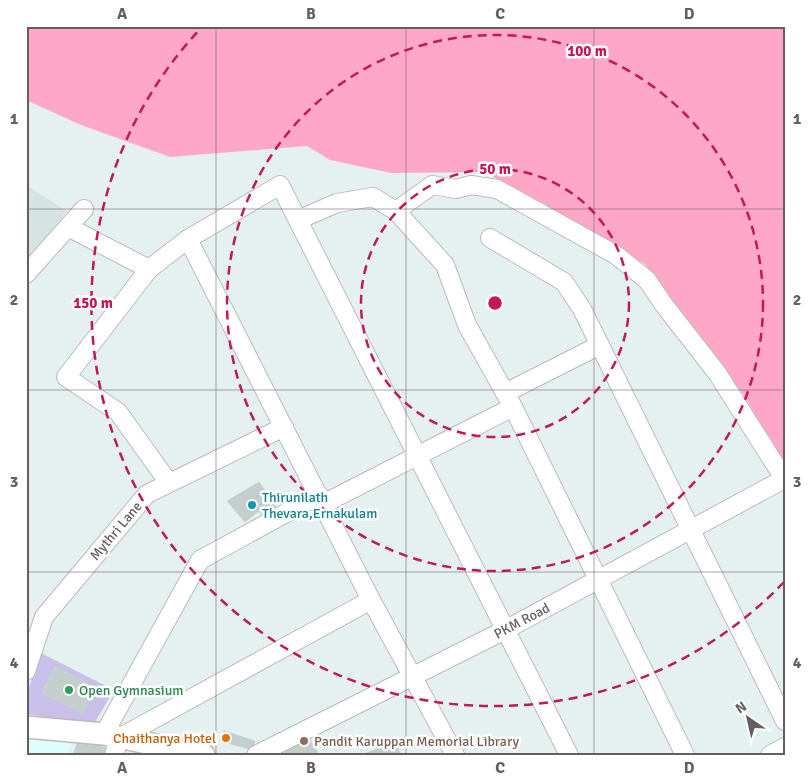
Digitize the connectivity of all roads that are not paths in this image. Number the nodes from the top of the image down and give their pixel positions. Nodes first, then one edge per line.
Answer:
1 (84, 209) dead end
2 (396, 211) junction
3 (298, 220) junction
4 (68, 227) junction
5 (490, 238) dead end
6 (188, 239) junction
7 (149, 268) junction
8 (26, 274) edge
9 (600, 345) junction
10 (509, 400) junction
11 (284, 427) junction
12 (417, 456) junction
13 (784, 480) edge
14 (168, 483) junction
15 (321, 500) junction
16 (690, 530) junction
17 (598, 580) junction
18 (371, 600) junction
19 (505, 630) junction
20 (26, 671) edge
21 (412, 676) junction
22 (785, 721) edge
23 (26, 727) edge
24 (112, 742) edge
25 (785, 747) edge
26 (204, 755) edge
27 (256, 755) edge
28 (455, 755) edge
29 (569, 755) edge
30 (685, 755) edge
31 (770, 755) edge

1 - 4 street
2 - 3 street
2 - 10 street
2 - 13 street
3 - 6 street
3 - 12 street
4 - 7 street
4 - 8 street
5 - 9 street
6 - 7 street
6 - 11 street
7 - 14 street
9 - 10 street
9 - 16 street
10 - 12 street
10 - 17 street
11 - 14 street, Mythri Lane
11 - 15 street
12 - 15 street
12 - 19 street
13 - 16 street, PKM Road
14 - 20 street, Mythri Lane
15 - 18 street
15 - 24 street
16 - 17 street, PKM Road
16 - 22 street
17 - 19 street, PKM Road
17 - 30 street
18 - 21 street
18 - 24 street
19 - 21 street, PKM Road
19 - 29 street
21 - 27 street, PKM Road
21 - 28 street
23 - 24 street
24 - 26 street
25 - 31 street

